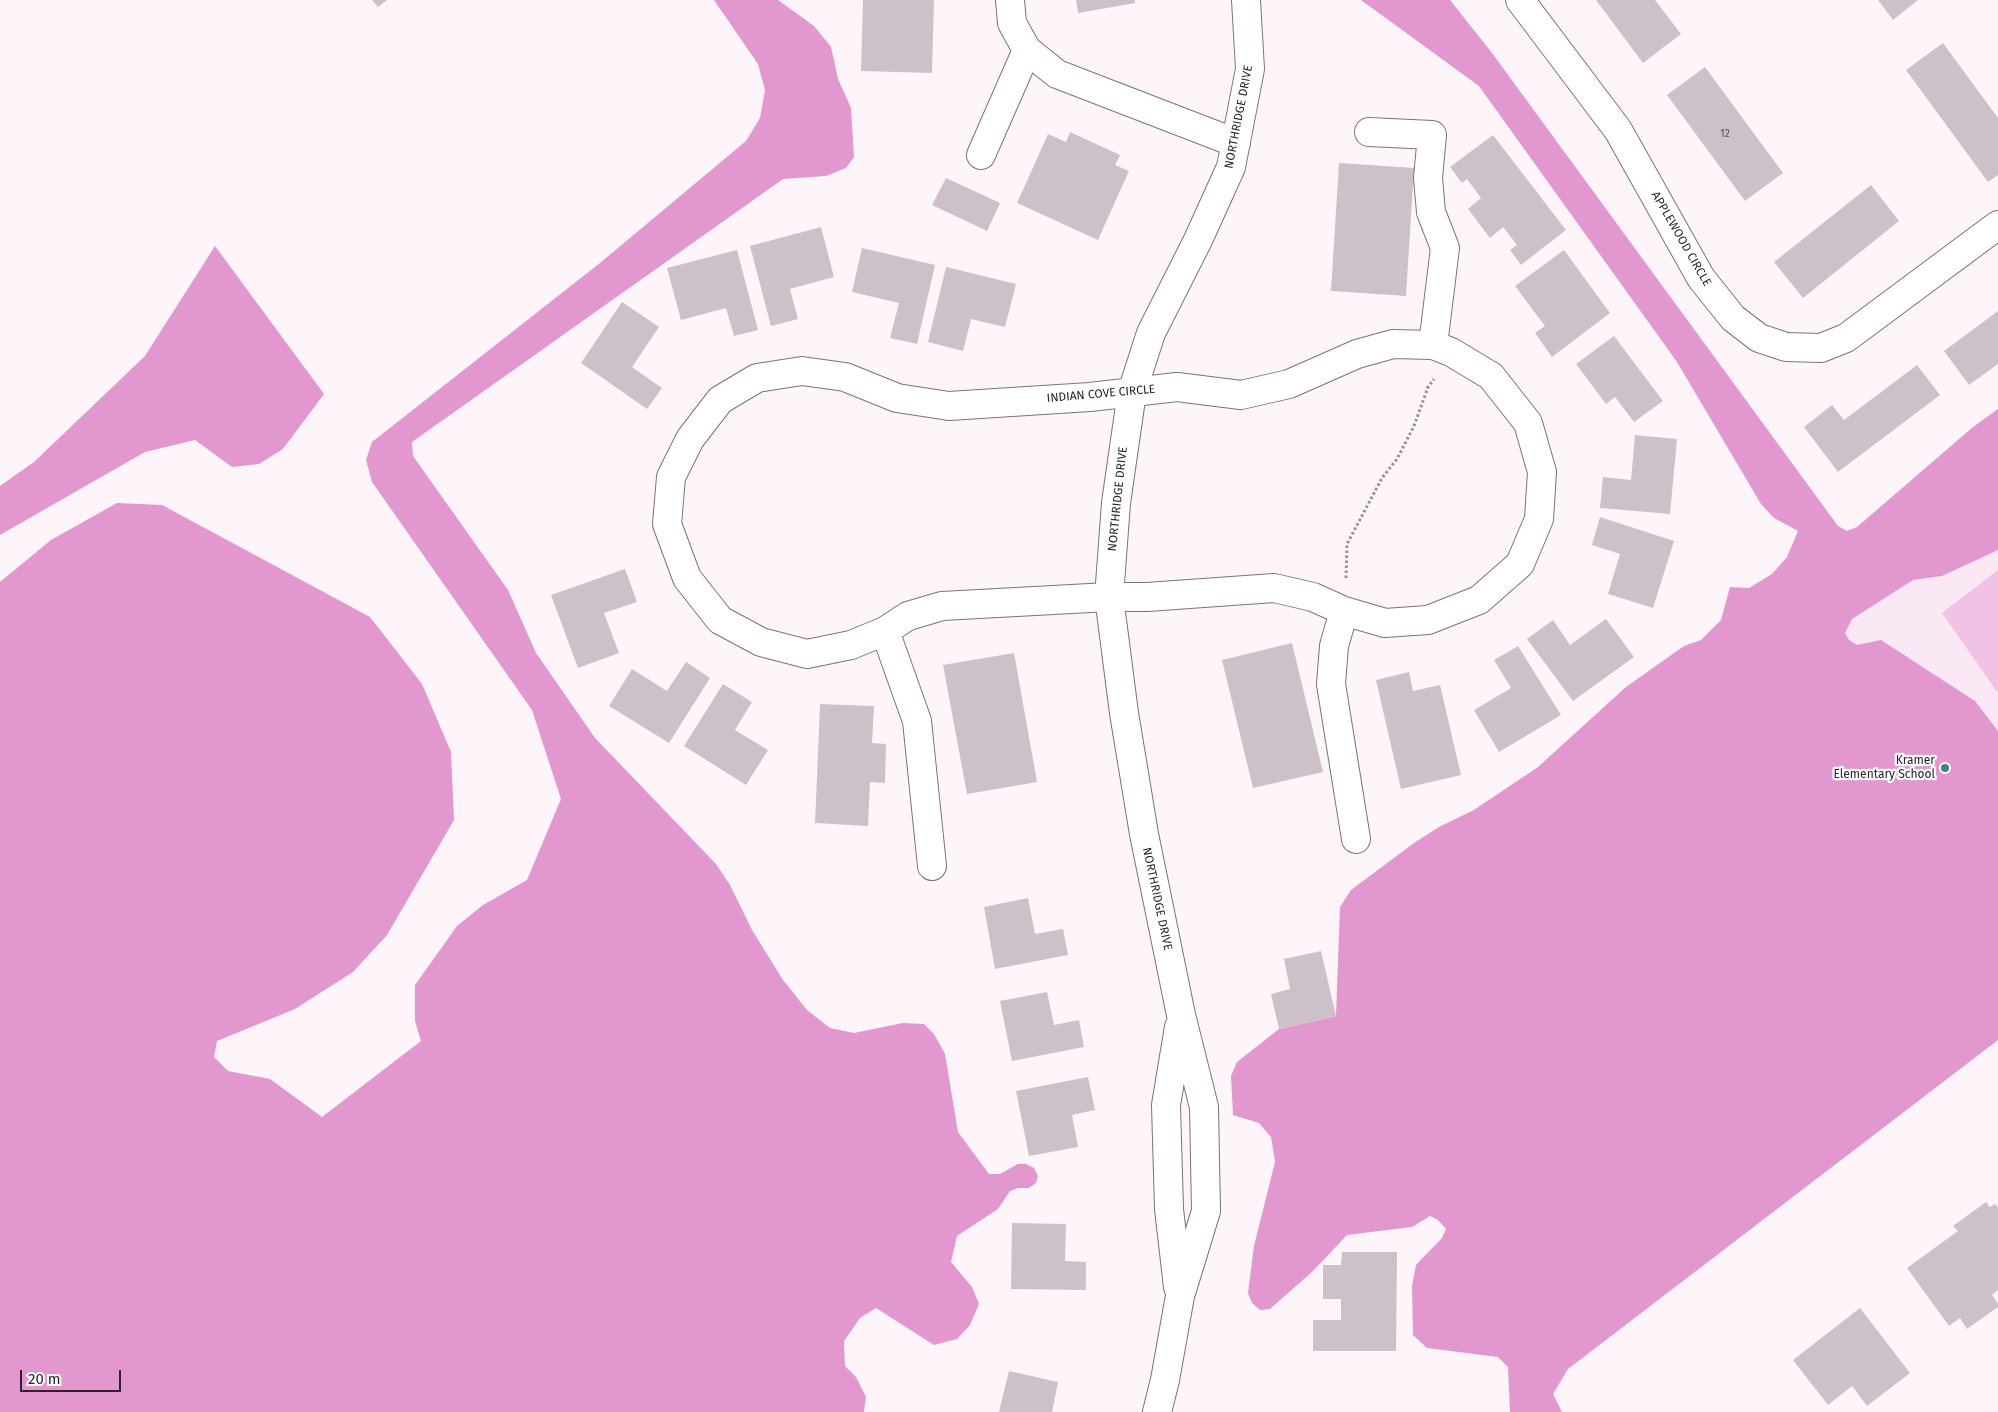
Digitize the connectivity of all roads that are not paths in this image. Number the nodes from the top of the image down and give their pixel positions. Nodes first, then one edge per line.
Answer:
1 (1010, 0) edge
2 (1246, 0) edge
3 (1520, 0) edge
4 (1027, 50) junction
5 (1369, 132) dead end
6 (1236, 143) junction
7 (981, 155) dead end
8 (1998, 225) edge
9 (1442, 349) junction
10 (1132, 392) junction
11 (1109, 597) junction
12 (1344, 611) junction
13 (885, 632) junction
14 (1356, 838) dead end
15 (932, 866) dead end
16 (1181, 1015) junction
17 (1180, 1296) junction
18 (1157, 1412) edge

1 - 4 street
2 - 6 street, NORTHRIDGE DRIVE
3 - 8 street, APPLEWOOD CIRCLE
4 - 6 street
4 - 7 street
5 - 9 street
6 - 10 street, NORTHRIDGE DRIVE
9 - 10 street, INDIAN COVE CIRCLE
9 - 12 street, INDIAN COVE CIRCLE
10 - 11 street, NORTHRIDGE DRIVE
10 - 13 street, INDIAN COVE CIRCLE
11 - 12 street, INDIAN COVE CIRCLE
11 - 13 street, INDIAN COVE CIRCLE
11 - 16 street, NORTHRIDGE DRIVE
12 - 14 street
13 - 15 street
16 - 17 street, NORTHRIDGE DRIVE
16 - 17 street, NORTHRIDGE DRIVE
17 - 18 street, NORTHRIDGE DRIVE

